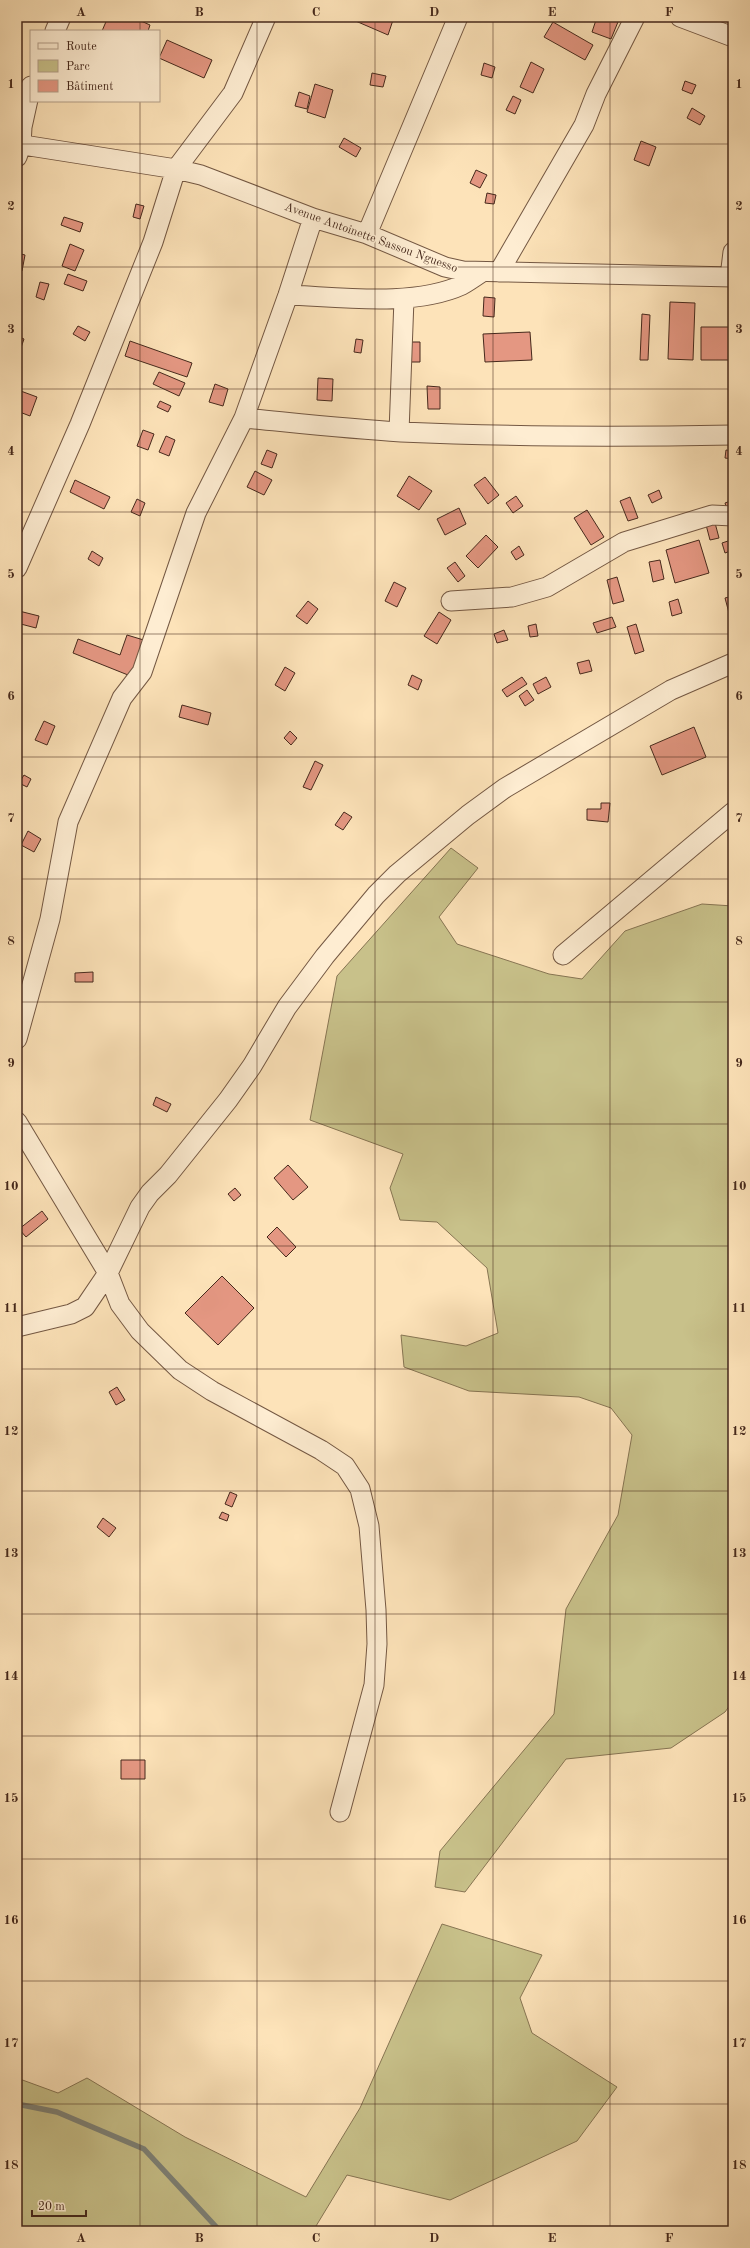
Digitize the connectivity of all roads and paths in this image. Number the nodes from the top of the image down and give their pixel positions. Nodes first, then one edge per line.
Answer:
1 (61, 17) edge
2 (266, 17) edge
3 (458, 17) edge
4 (635, 17) edge
5 (680, 17) edge
6 (55, 30) edge
7 (733, 37) edge
8 (30, 91) edge
9 (18, 148) edge
10 (176, 169) junction
11 (313, 218) junction
12 (367, 234) junction
13 (733, 252) edge
14 (491, 272) junction
15 (732, 277) edge
16 (288, 295) junction
17 (404, 299) junction
18 (244, 418) junction
19 (399, 432) junction
20 (733, 435) edge
21 (733, 516) edge
22 (17, 568) edge
23 (451, 601) dead end
24 (733, 663) edge
25 (733, 812) edge
26 (563, 955) dead end
27 (17, 1039) edge
28 (17, 1122) edge
29 (108, 1273) junction
30 (17, 1327) edge
31 (340, 1812) dead end

1 - 6 street
2 - 10 street
3 - 12 street
4 - 14 street
5 - 7 street
8 - 9 street
9 - 10 street, Avenue Antoinette Sassou Nguesso
10 - 11 street, Avenue Antoinette Sassou Nguesso
10 - 22 street
11 - 12 street, Avenue Antoinette Sassou Nguesso
11 - 16 street
12 - 14 street, Avenue Antoinette Sassou Nguesso
13 - 15 street
14 - 15 street, Avenue Antoinette Sassou Nguesso
14 - 17 street
16 - 17 street
16 - 18 street
17 - 19 street
18 - 19 street
18 - 27 street
19 - 20 street
21 - 23 street
24 - 29 street
25 - 26 street
28 - 29 street
29 - 30 street
29 - 31 street

